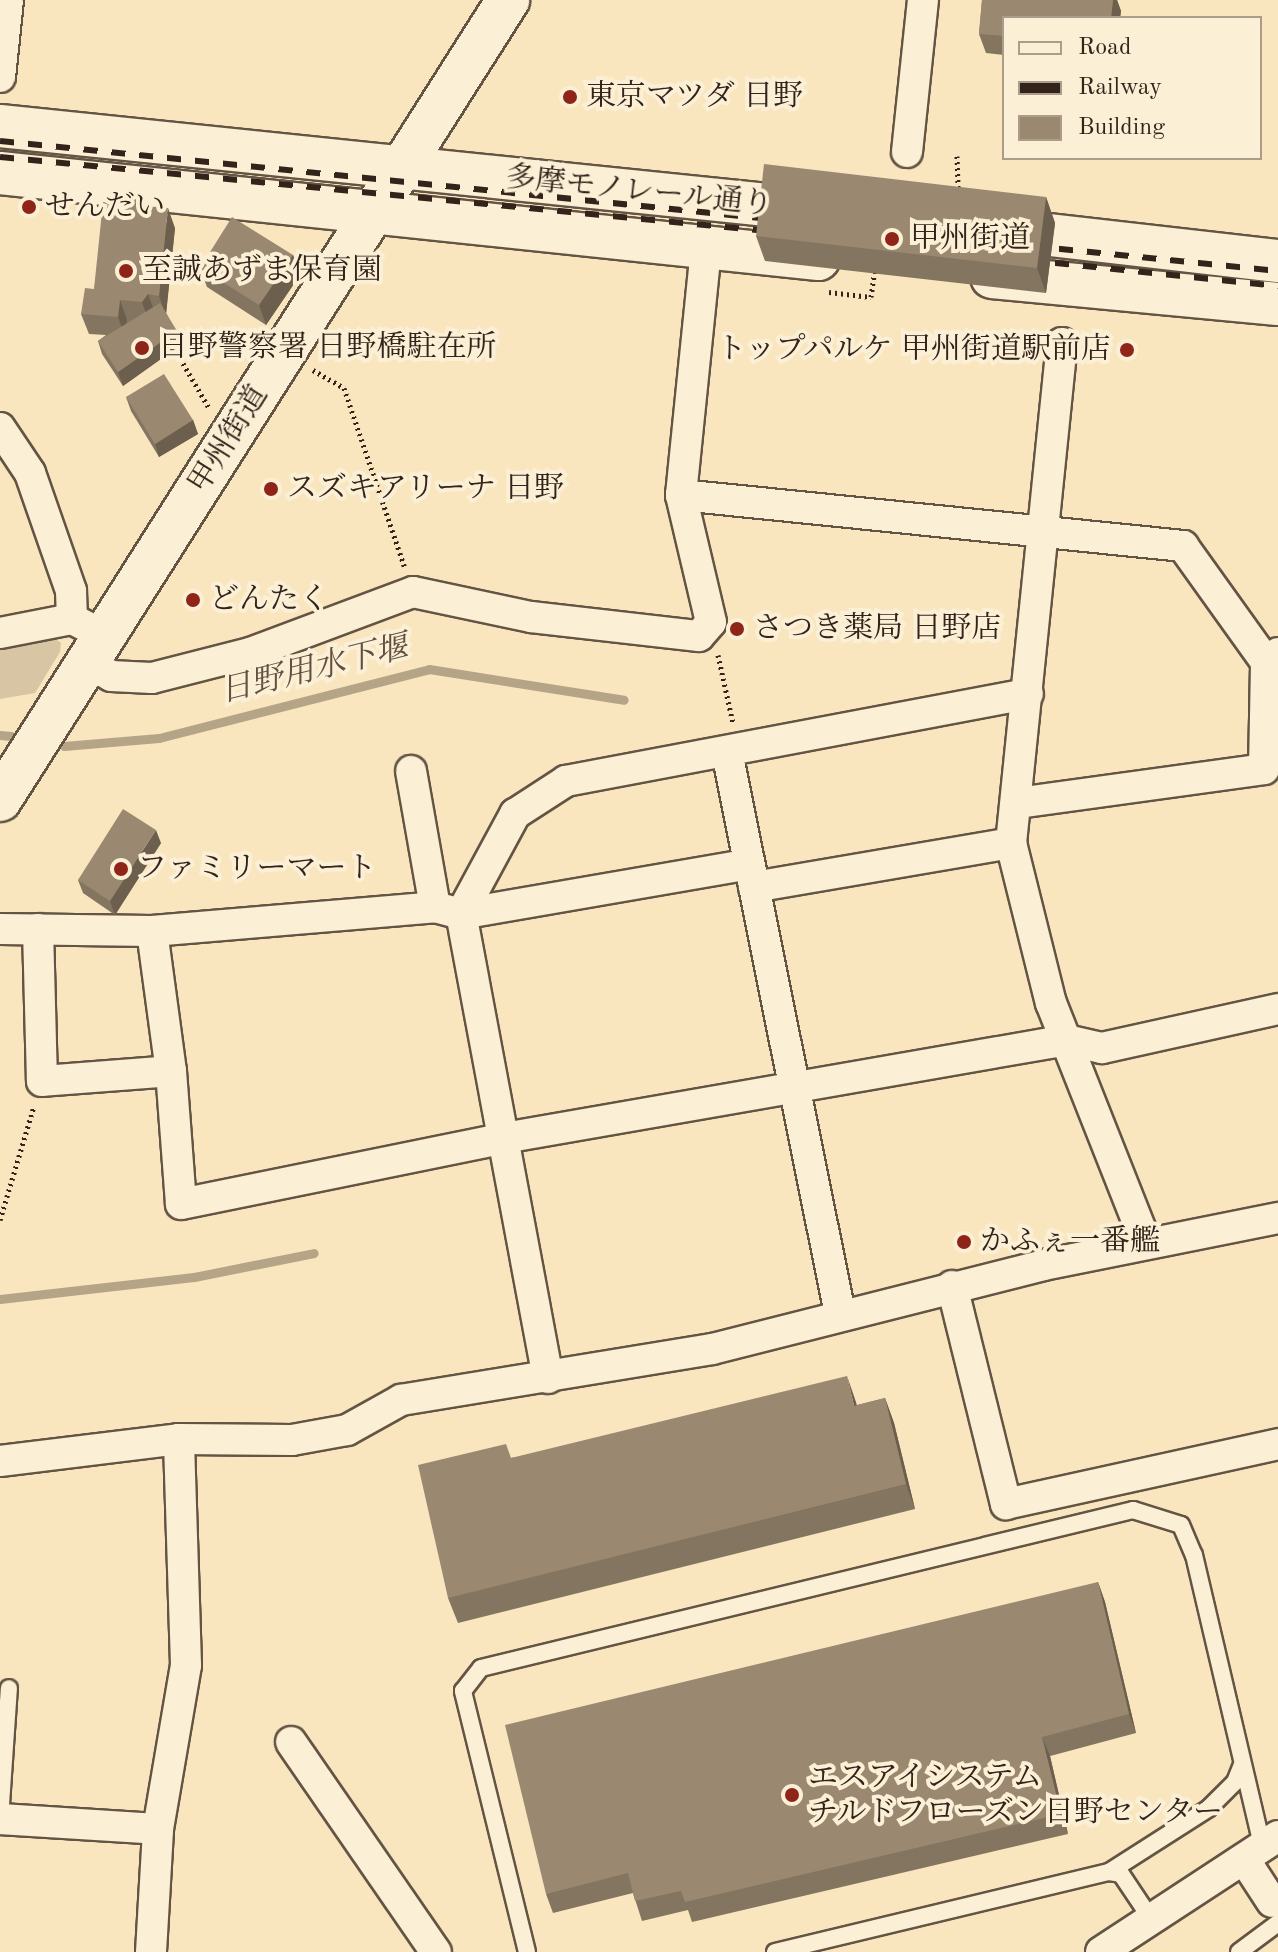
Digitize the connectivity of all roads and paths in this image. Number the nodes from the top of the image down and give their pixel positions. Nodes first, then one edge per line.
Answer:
1 (8, 0) edge
2 (508, 0) edge
3 (923, 0) edge
4 (0, 77) edge
5 (0, 126) edge
6 (907, 152) dead end
7 (957, 156) dead end
8 (403, 168) junction
9 (0, 173) edge
10 (958, 201) joint
11 (374, 212) junction
12 (854, 214) edge
13 (706, 247) junction
14 (1278, 261) edge
15 (945, 272) edge
16 (867, 275) edge
17 (1278, 304) edge
18 (1062, 343) dead end
19 (177, 353) dead end
20 (308, 367) dead end
21 (216, 419) dead end
22 (0, 428) edge
23 (681, 495) junction
24 (1043, 531) junction
25 (413, 592) junction
26 (711, 622) junction
27 (0, 633) edge
28 (88, 639) junction
29 (1272, 658) edge
30 (1028, 694) junction
31 (733, 750) junction
32 (1271, 769) edge
33 (411, 771) dead end
34 (0, 800) edge
35 (1017, 803) junction
36 (1011, 843) junction
37 (752, 876) junction
38 (448, 910) junction
39 (0, 929) edge
40 (38, 929) junction
41 (152, 931) junction
42 (1278, 1009) edge
43 (1067, 1040) junction
44 (171, 1071) junction
45 (42, 1081) junction
46 (792, 1088) junction
47 (504, 1138) junction
48 (1278, 1218) edge
49 (0, 1220) edge
50 (1145, 1241) junction
51 (952, 1286) junction
52 (840, 1314) junction
53 (548, 1378) junction
54 (179, 1439) junction
55 (1278, 1444) edge
56 (0, 1461) edge
57 (9, 1688) dead end
58 (291, 1742) dead end
59 (1242, 1765) junction
60 (0, 1819) edge
61 (158, 1829) junction
62 (1261, 1847) edge
63 (1109, 1872) junction
64 (1275, 1913) edge
65 (1151, 1919) junction
66 (151, 1952) edge
67 (436, 1952) edge
68 (527, 1952) edge
69 (775, 1952) edge
70 (1101, 1952) edge
71 (1239, 1952) edge

1 - 4 street
2 - 8 main road, 甲州街道
3 - 6 street
5 - 8 main road, 多摩モノレール通り
7 - 10 path
8 - 11 main road, 甲州街道
8 - 12 main road, 多摩モノレール通り
9 - 11 main road, 多摩モノレール通り
10 - 14 main road
11 - 13 main road, 多摩モノレール通り
11 - 28 main road, 甲州街道
13 - 16 main road, 多摩モノレール通り
13 - 23 street
15 - 17 main road
18 - 24 street
19 - 21 path
20 - 25 path
22 - 28 street
23 - 24 street
23 - 26 street
24 - 29 street
24 - 30 street
25 - 26 street
25 - 28 street
26 - 31 path
27 - 28 street
28 - 34 main road, 甲州街道
29 - 32 street
30 - 31 street
30 - 35 street
31 - 37 street
31 - 38 street
32 - 35 street
33 - 38 street
35 - 36 street
36 - 37 street
36 - 43 street
37 - 38 street
37 - 46 street
38 - 41 street
38 - 47 street
39 - 40 street
40 - 41 street
40 - 45 street
41 - 44 street
42 - 43 street
43 - 46 street
43 - 50 street
44 - 45 street
44 - 47 street
45 - 49 path
46 - 47 street
46 - 52 street
47 - 53 street
48 - 50 street
50 - 51 street
51 - 52 street
51 - 55 street
52 - 53 street
53 - 54 street
54 - 56 street
54 - 61 street
57 - 60 lane
58 - 67 street
59 - 62 lane
59 - 63 lane
59 - 68 lane
60 - 61 street
61 - 66 street
62 - 64 street
62 - 65 street
63 - 65 lane
63 - 69 lane
64 - 71 lane
65 - 70 street

